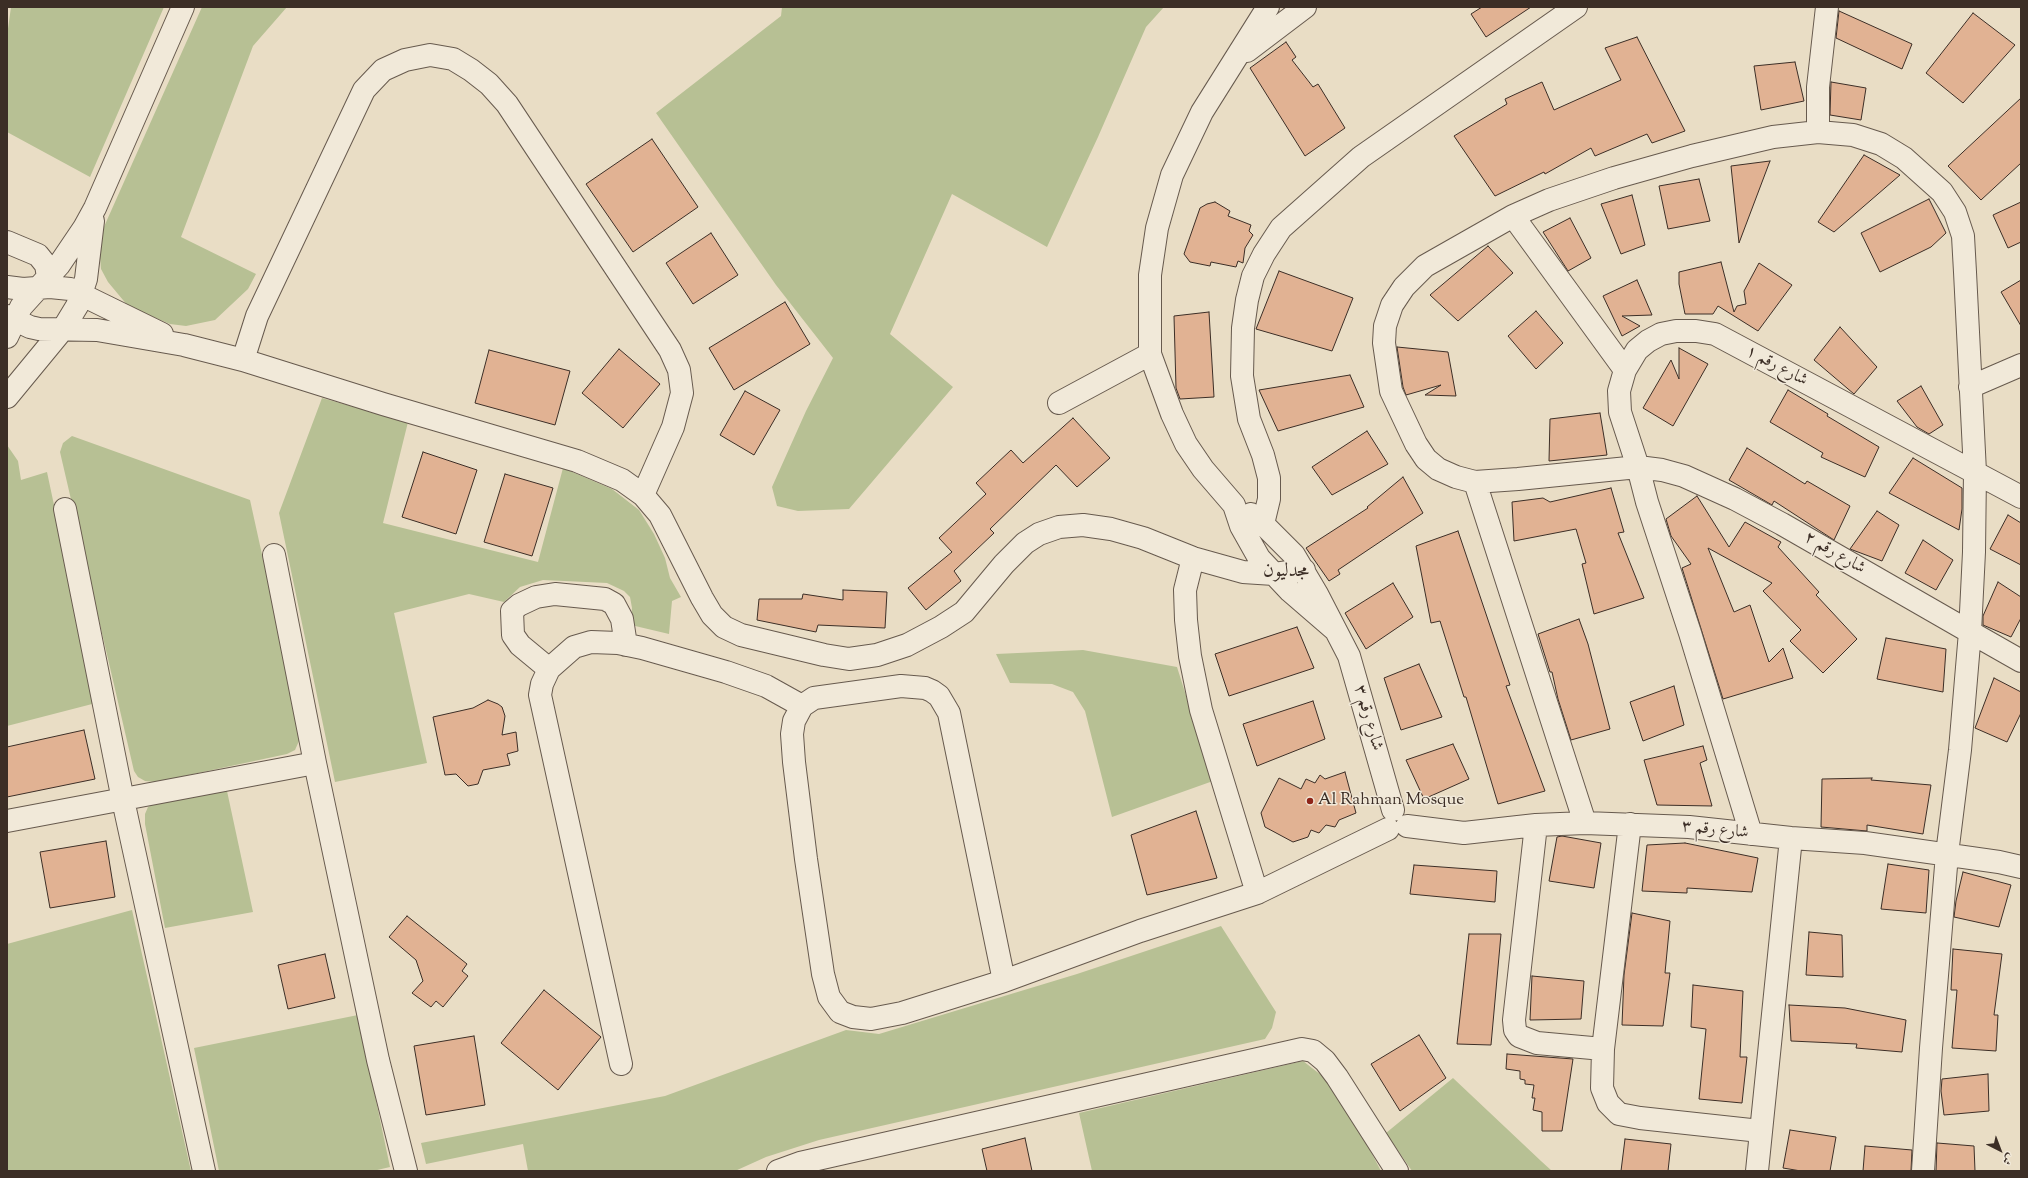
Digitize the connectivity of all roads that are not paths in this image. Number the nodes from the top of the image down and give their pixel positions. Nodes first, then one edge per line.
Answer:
1 (183, 7) edge
2 (1268, 7) edge
3 (1305, 7) edge
4 (1576, 7) edge
5 (1827, 7) edge
6 (1236, 59) junction
7 (1818, 132) junction
8 (95, 208) junction
9 (1514, 216) junction
10 (7, 242) edge
11 (43, 282) junction
12 (7, 287) edge
13 (82, 294) junction
14 (9, 324) edge
15 (62, 329) junction
16 (184, 345) junction
17 (1150, 354) junction
18 (243, 360) junction
19 (2021, 365) edge
20 (1624, 370) junction
21 (1970, 387) junction
22 (7, 397) edge
23 (1059, 403) dead end
24 (1638, 467) junction
25 (1975, 472) junction
26 (1475, 482) junction
27 (643, 495) junction
28 (2021, 497) edge
29 (1234, 505) junction
30 (65, 509) dead end
31 (1263, 524) junction
32 (274, 555) dead end
33 (1193, 558) junction
34 (1304, 570) junction
35 (1274, 574) junction
36 (1334, 630) junction
37 (1970, 632) junction
38 (626, 645) junction
39 (2021, 661) edge
40 (549, 669) junction
41 (802, 706) junction
42 (316, 763) junction
43 (123, 800) junction
44 (7, 821) edge
45 (1396, 822) junction
46 (1585, 823) junction
47 (1630, 824) junction
48 (1536, 825) junction
49 (1751, 834) junction
50 (1791, 838) junction
51 (1947, 854) junction
52 (2021, 867) edge
53 (1257, 893) junction
54 (1004, 981) junction
55 (1603, 1049) junction
56 (621, 1064) dead end
57 (1760, 1131) junction
58 (204, 1171) edge
59 (406, 1171) edge
60 (778, 1171) edge
61 (1397, 1171) edge
62 (1757, 1171) edge
63 (1923, 1171) edge

1 - 8 street
2 - 6 street
3 - 6 street
4 - 31 street
5 - 7 street
6 - 17 street
7 - 9 street, شارع رقم ٢
7 - 21 street, شارع رقم ٢
8 - 11 street
8 - 13 street
9 - 20 street
9 - 26 street, شارع رقم ٢
10 - 11 street
11 - 12 street
11 - 13 street
11 - 14 street
13 - 15 street
13 - 16 street
14 - 15 street
15 - 16 street
15 - 22 street
16 - 18 street
17 - 23 street
17 - 29 street
18 - 27 street
18 - 27 street
19 - 21 street
20 - 24 street, شارع رقم ١
20 - 25 street, شارع رقم ١
21 - 25 street, شارع رقم ٢
24 - 26 street, شارع رقم ٢
24 - 37 street, شارع رقم ٢
24 - 49 street, شارع رقم ١
25 - 28 street, شارع رقم ١
25 - 37 street, شارع رقم ٢
26 - 46 street
27 - 33 street
29 - 31 street, شارع رقم ٣
29 - 35 street
30 - 43 street
31 - 34 street, شارع رقم ٣
32 - 42 street
33 - 35 street
33 - 53 street
34 - 35 street
34 - 36 street, شارع رقم ٣
35 - 36 street
36 - 45 street, شارع رقم ٣
37 - 39 street, شارع رقم ٢
37 - 51 street, شارع رقم ٢
38 - 40 street
38 - 40 street
38 - 41 street
40 - 56 street
41 - 54 street
41 - 54 street
42 - 43 street
42 - 59 street
43 - 44 street
43 - 58 street
45 - 48 street, شارع رقم ٣
45 - 53 street
46 - 47 street, شارع رقم ٣
46 - 48 street, شارع رقم ٣
47 - 49 street, شارع رقم ٣
47 - 55 street
48 - 55 street
49 - 50 street, شارع رقم ٣
50 - 51 street, شارع رقم ٣
50 - 57 street
51 - 52 street, شارع رقم ٣
51 - 63 street, شارع رقم ٢
53 - 54 street
55 - 57 street
57 - 62 street
60 - 61 street

